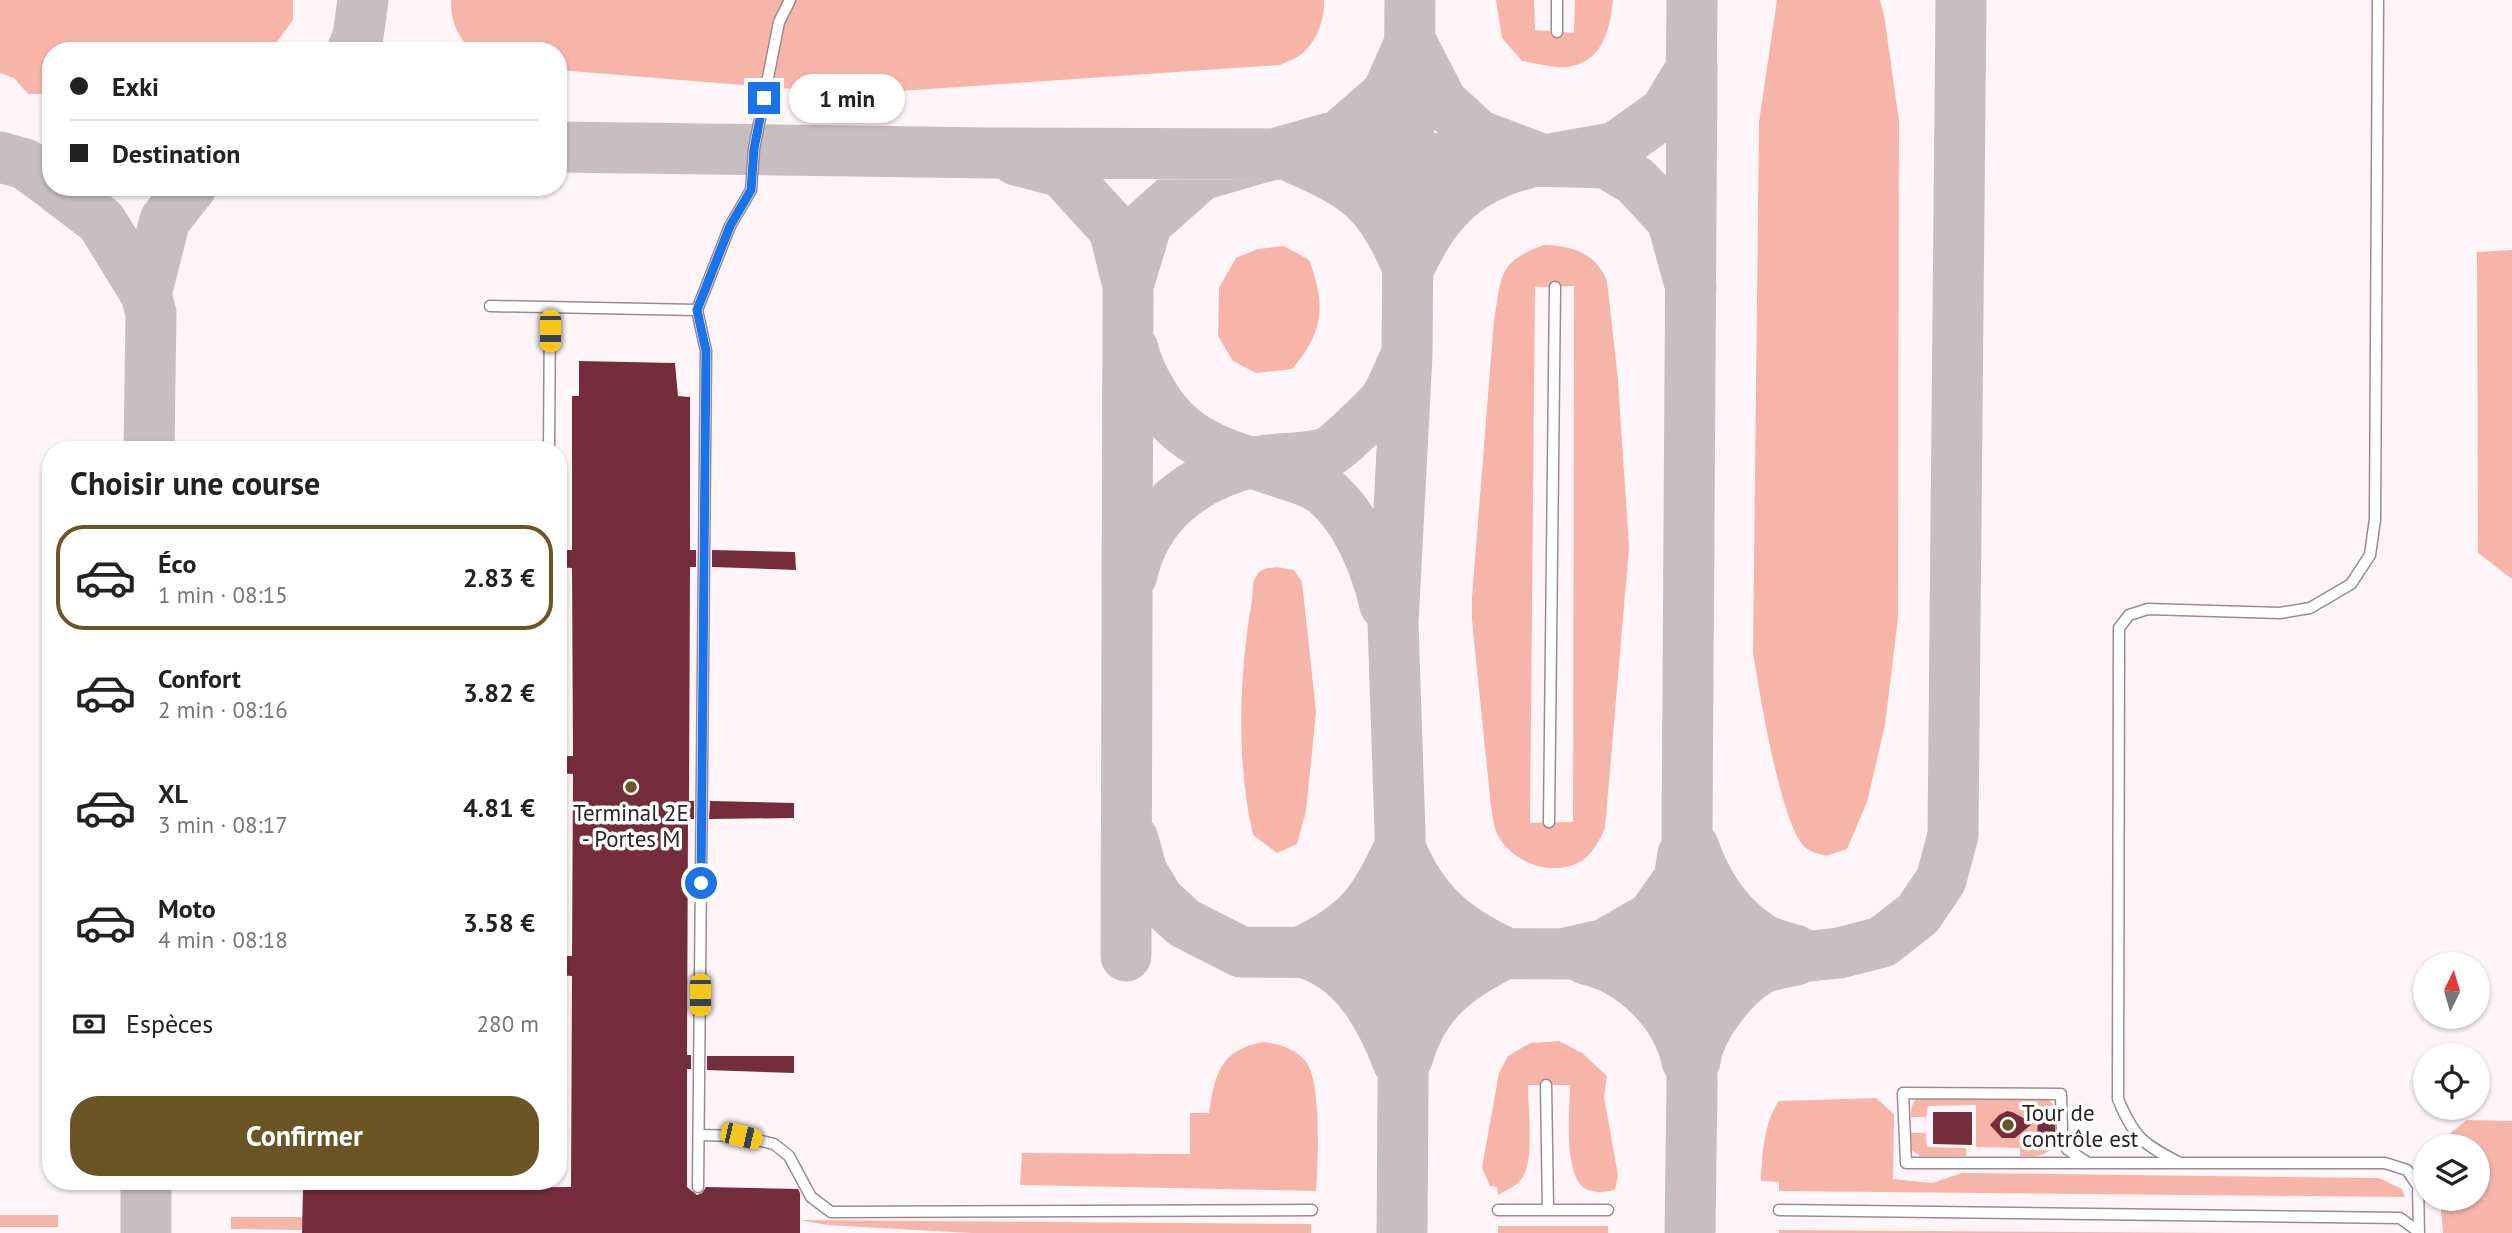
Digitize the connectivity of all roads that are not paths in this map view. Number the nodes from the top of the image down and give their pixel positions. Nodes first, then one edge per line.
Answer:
1 (790, 0) edge
2 (1557, 0) edge
3 (2378, 0) edge
4 (1557, 32) dead end
5 (1555, 287) dead end
6 (491, 306) dead end
7 (550, 307) junction
8 (697, 310) junction
9 (549, 441) edge
10 (1549, 822) dead end
11 (1546, 1085) dead end
12 (699, 1135) junction
13 (2088, 1163) junction
14 (2179, 1163) junction
15 (698, 1187) dead end
16 (1548, 1209) junction
17 (1312, 1210) dead end
18 (1498, 1210) dead end
19 (1608, 1210) dead end
20 (1779, 1210) dead end
21 (2419, 1233) edge

1 - 8 lane
2 - 4 lane
3 - 14 lane
5 - 10 lane
6 - 7 lane
7 - 8 lane
7 - 9 lane
8 - 12 lane
11 - 16 lane
12 - 15 lane
12 - 17 lane
13 - 13 lane
13 - 14 lane
14 - 21 lane
16 - 18 lane
16 - 19 lane
20 - 21 lane

